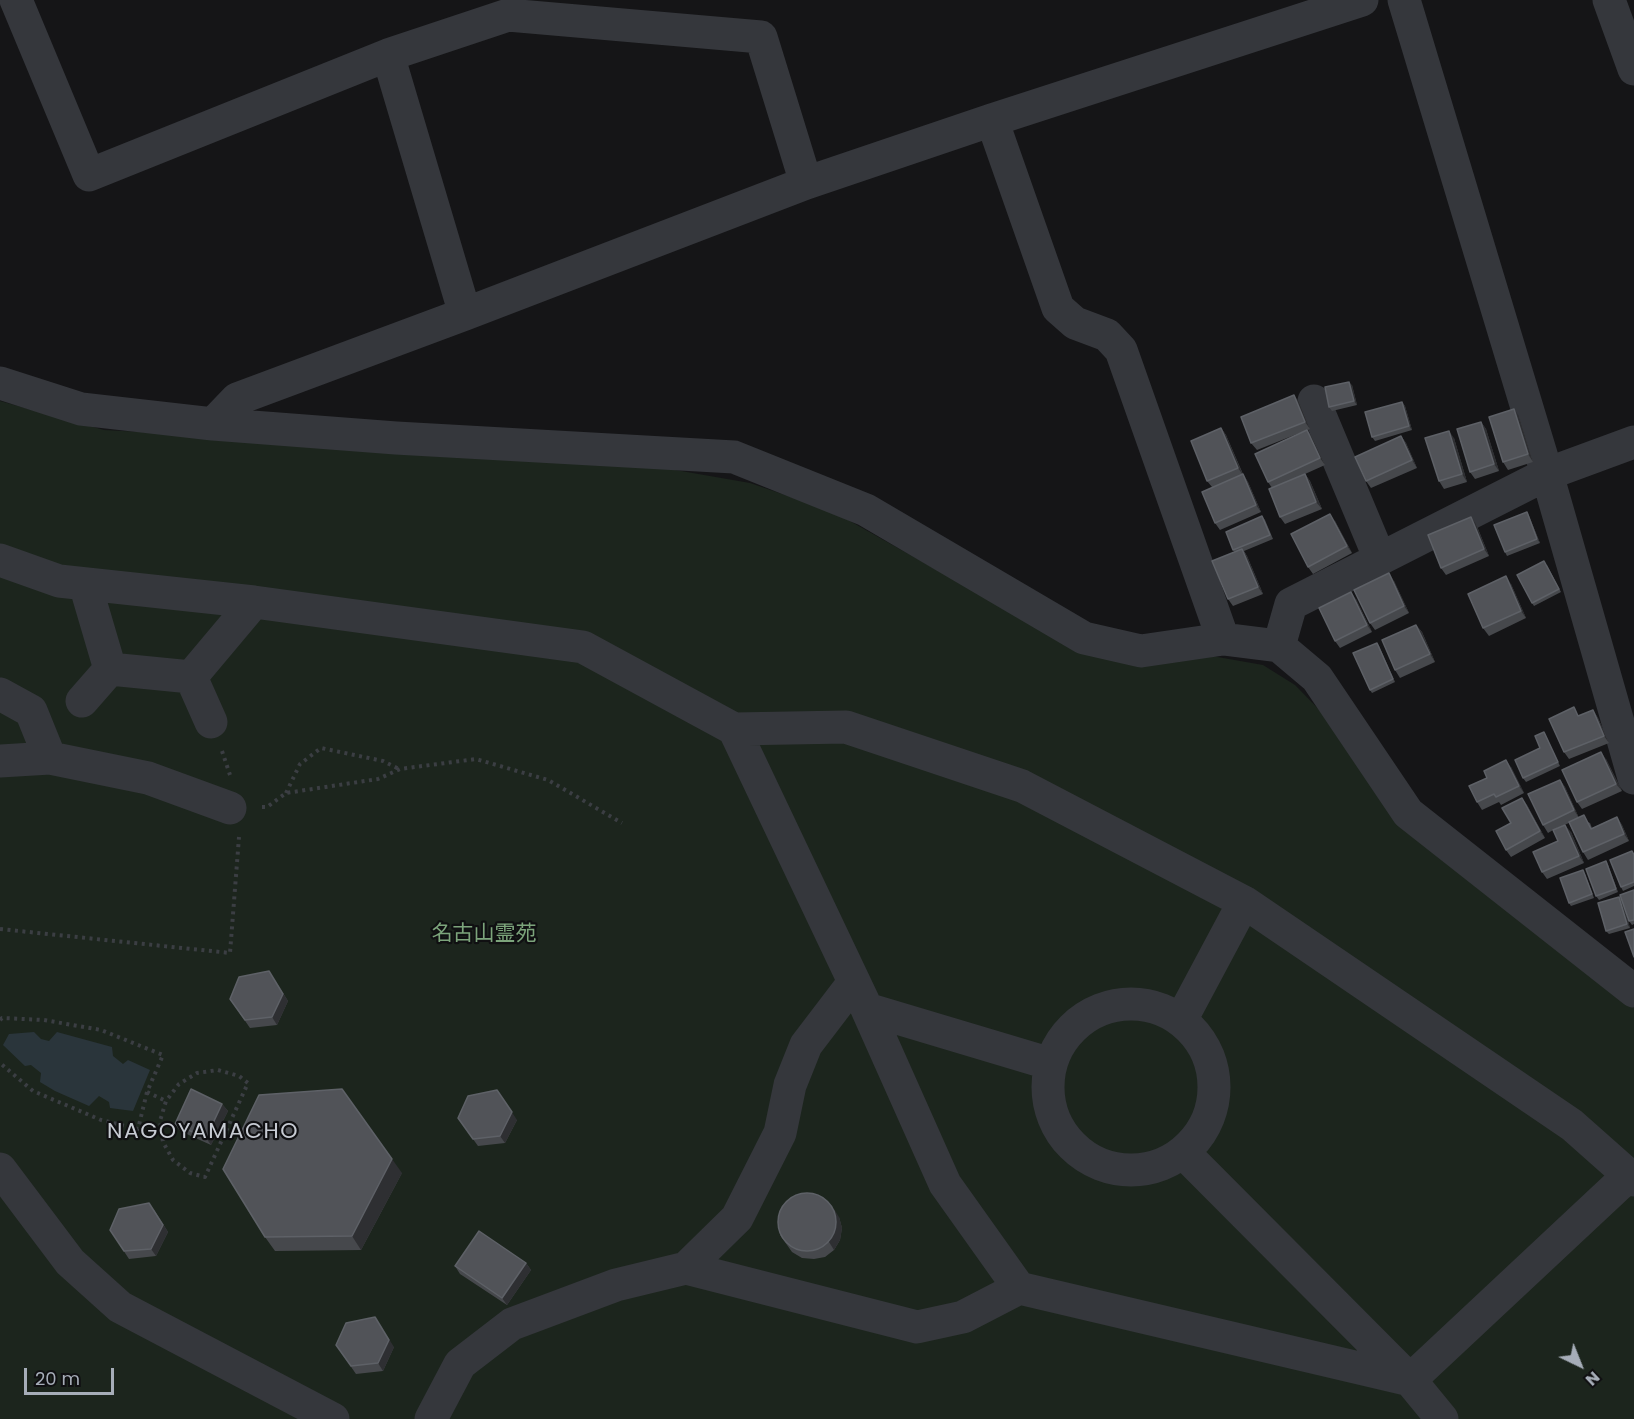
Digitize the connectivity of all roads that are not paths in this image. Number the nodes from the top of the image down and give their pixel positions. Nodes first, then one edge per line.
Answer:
1 (16, 0) edge
2 (1362, 0) edge
3 (1404, 0) edge
4 (1609, 0) edge
5 (626, 13) edge
6 (388, 54) junction
7 (1634, 69) edge
8 (992, 120) junction
9 (806, 183) junction
10 (465, 314) junction
11 (0, 383) edge
12 (1314, 401) dead end
13 (213, 424) junction
14 (1634, 442) edge
15 (1547, 474) junction
16 (1380, 559) junction
17 (0, 560) edge
18 (85, 584) junction
19 (254, 602) junction
20 (1223, 639) junction
21 (1279, 646) junction
22 (110, 669) junction
23 (191, 677) junction
24 (0, 694) edge
25 (82, 701) dead end
26 (212, 722) road end
27 (734, 729) junction
28 (50, 758) junction
29 (0, 762) edge
30 (1634, 778) edge
31 (236, 808) road end
32 (1244, 902) junction
33 (1634, 991) edge
34 (860, 996) junction
35 (1181, 1020) junction
36 (1051, 1064) junction
37 (1183, 1152) junction
38 (0, 1169) edge
39 (1631, 1177) edge
40 (686, 1268) junction
41 (1019, 1288) junction
42 (1410, 1380) junction
43 (333, 1419) edge
44 (431, 1419) edge
45 (1443, 1419) edge

1 - 6 street
2 - 8 street
3 - 15 street
4 - 7 street
5 - 6 street
5 - 9 street
6 - 10 street
8 - 9 street
8 - 20 street
9 - 10 street
10 - 13 street
11 - 13 street
12 - 16 street
13 - 20 street
14 - 15 street
15 - 16 street
15 - 30 street
16 - 21 street
17 - 18 street
18 - 19 street
18 - 22 street
19 - 23 street
19 - 27 street
20 - 21 street
21 - 33 street
22 - 23 street
22 - 25 street
23 - 26 street
24 - 28 street
27 - 32 street
27 - 34 street
28 - 29 street
28 - 31 street
32 - 35 street
32 - 39 street
34 - 36 street
34 - 40 street
34 - 41 street
35 - 36 street
35 - 37 street
36 - 37 street
37 - 42 street
38 - 43 street
39 - 42 street
40 - 41 street
40 - 44 street
41 - 42 street
42 - 45 street

